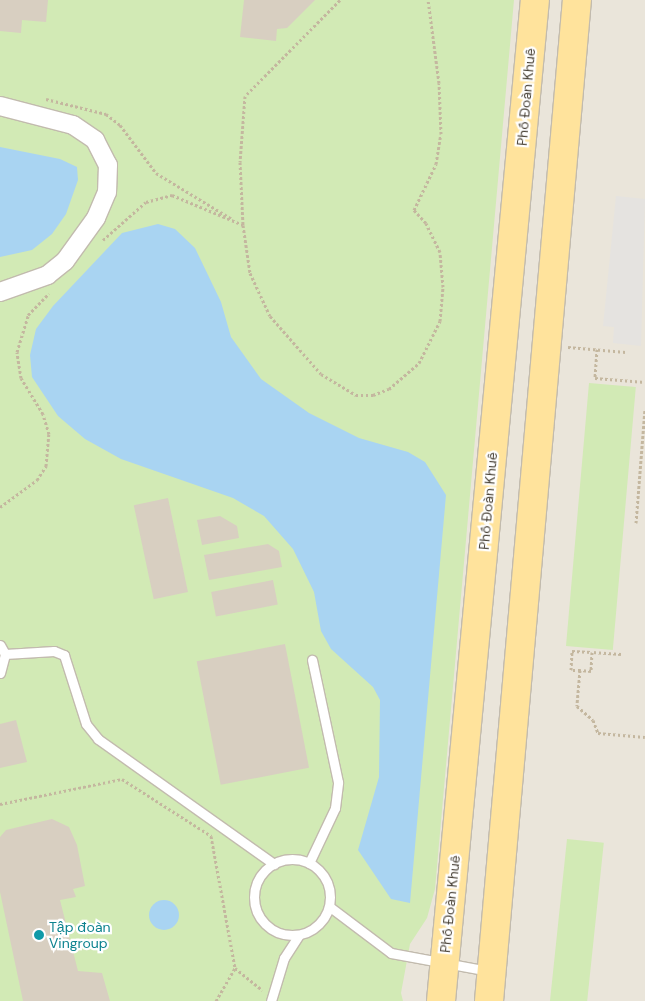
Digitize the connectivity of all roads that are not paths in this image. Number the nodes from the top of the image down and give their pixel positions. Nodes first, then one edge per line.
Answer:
1 (535, 0) edge
2 (577, 0) edge
3 (0, 106) edge
4 (0, 292) edge
5 (2, 649) edge
6 (312, 660) dead end
7 (0, 673) edge
8 (309, 863) junction
9 (274, 864) junction
10 (330, 907) junction
11 (299, 935) junction
12 (444, 964) junction
13 (493, 972) junction
14 (272, 1000) edge
15 (440, 1001) edge
16 (489, 1001) edge

1 - 12 main road, Phố Đoàn Khuê
2 - 13 main road
3 - 4 street
5 - 7 lane
5 - 9 lane
6 - 8 lane
8 - 9 lane
8 - 10 lane
9 - 11 lane
10 - 11 lane
10 - 12 lane
11 - 14 lane
12 - 13 lane
12 - 15 main road, Phố Đoàn Khuê
13 - 16 main road

